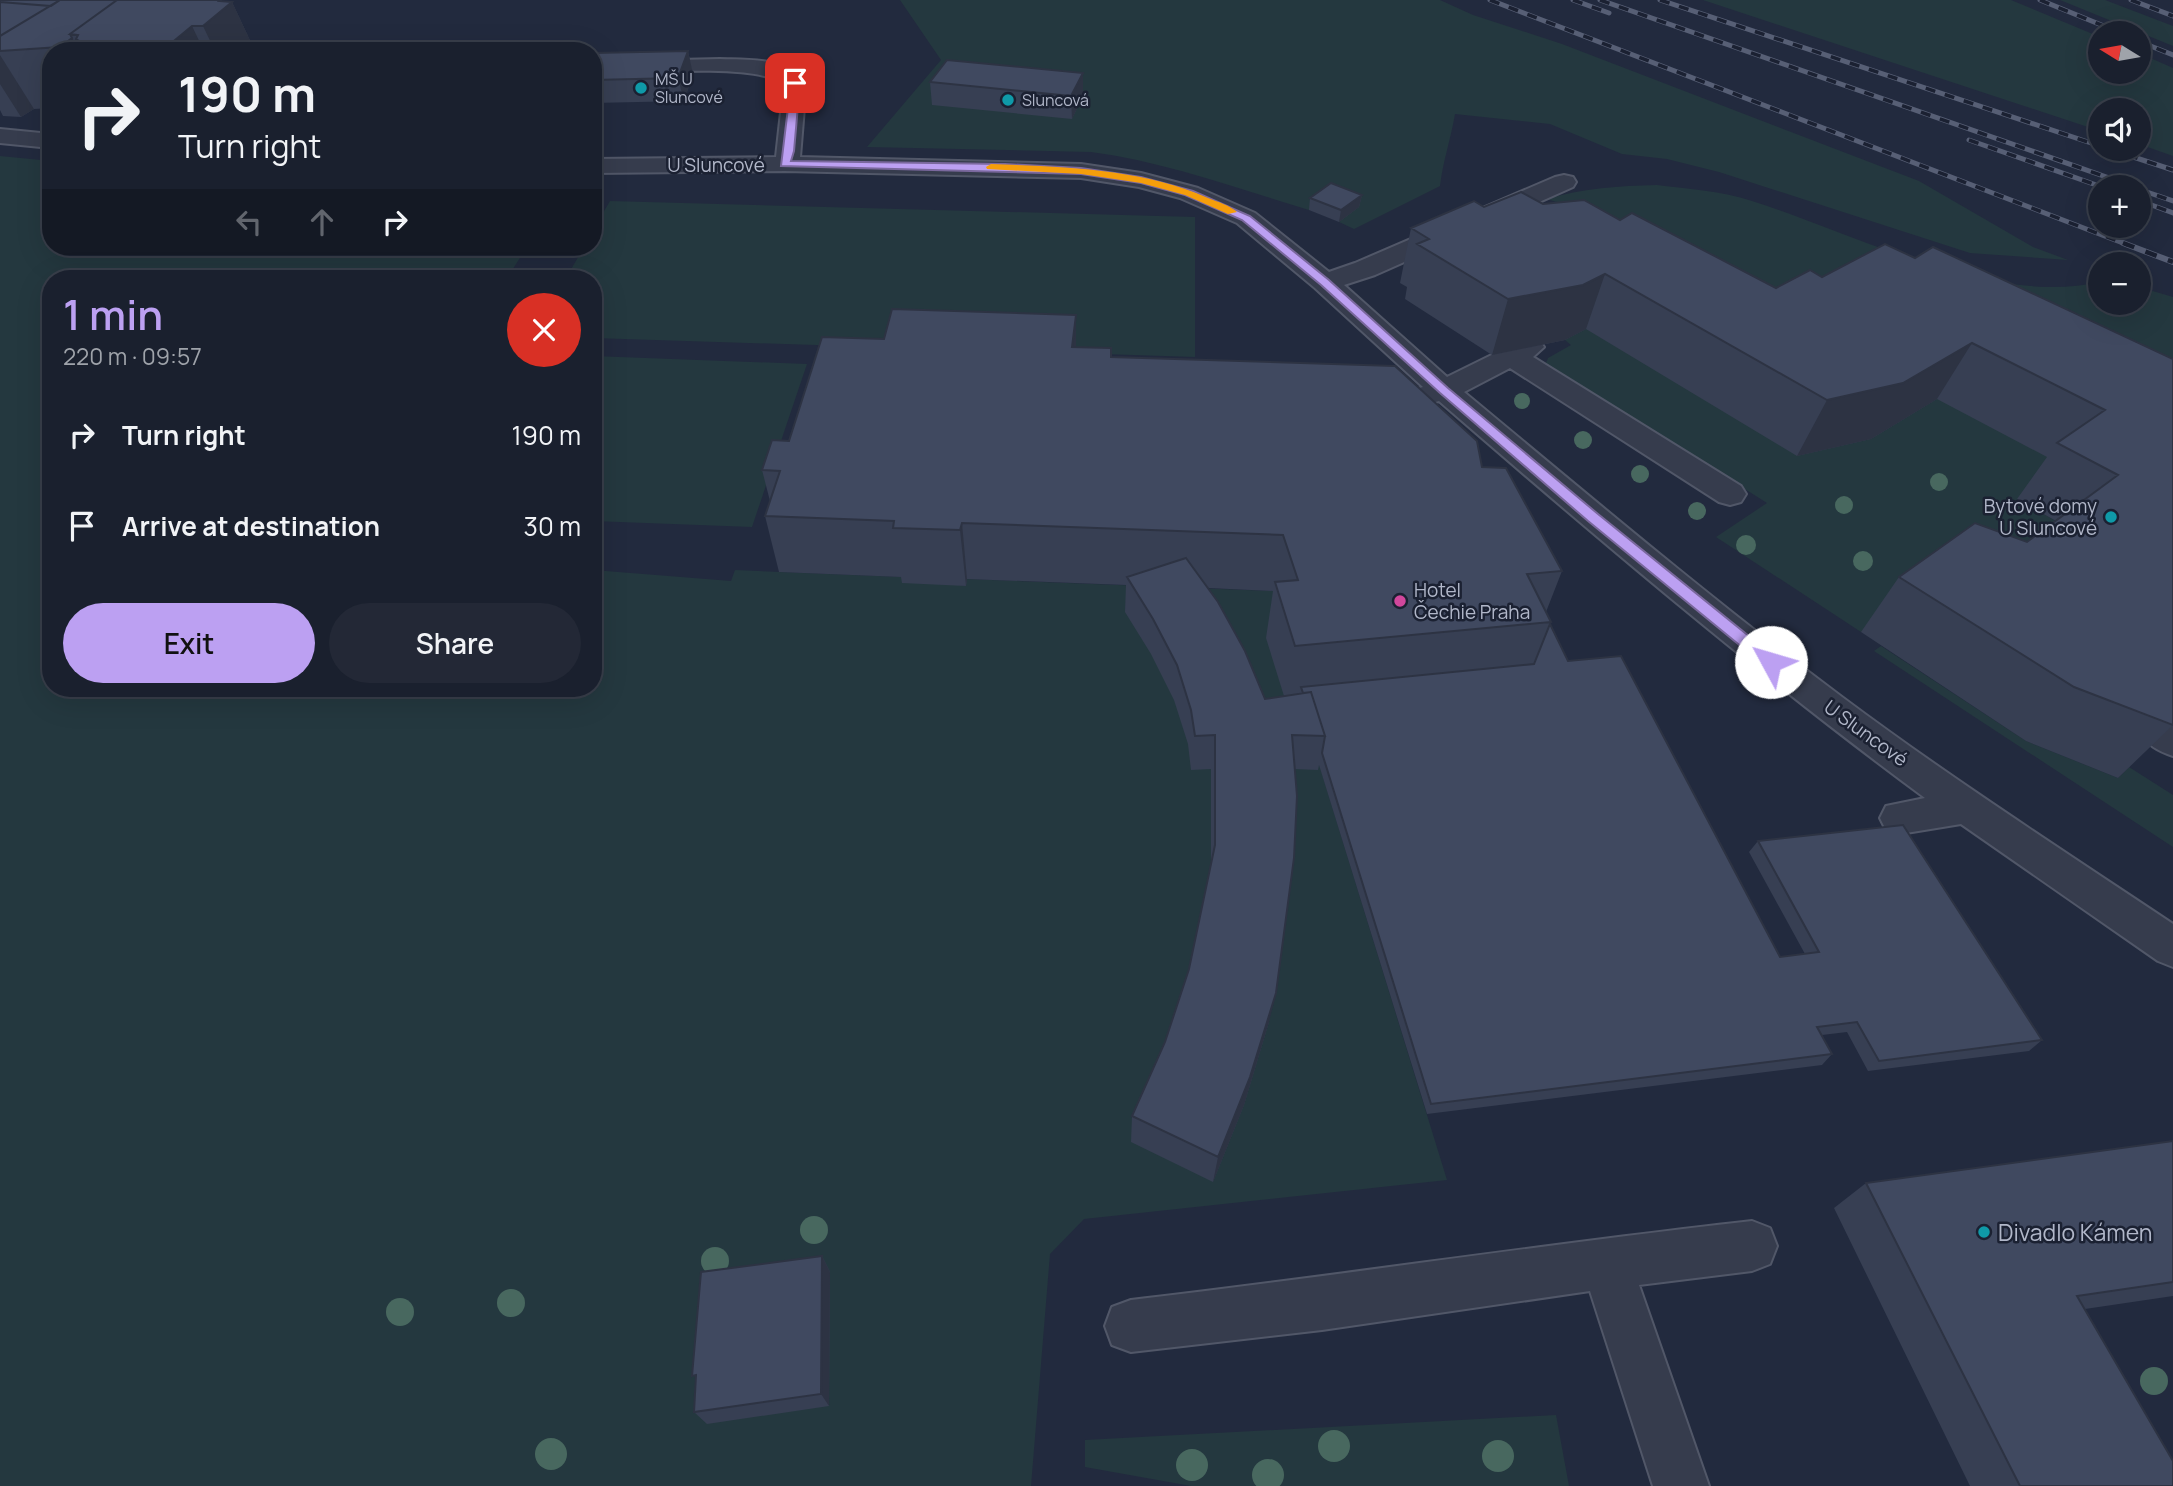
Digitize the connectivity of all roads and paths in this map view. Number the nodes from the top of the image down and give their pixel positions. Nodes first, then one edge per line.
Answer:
1 (602, 69) edge
2 (0, 136) edge
3 (42, 140) edge
4 (785, 164) junction
5 (602, 166) edge
6 (1564, 182) dead end
7 (1325, 282) junction
8 (1444, 390) junction
9 (1392, 398) edge
10 (1730, 494) dead end
11 (1967, 807) junction
12 (1900, 818) dead end
13 (2173, 948) edge
14 (1752, 1246) dead end
15 (1606, 1263) junction
16 (1131, 1326) dead end
17 (1681, 1486) edge

1 - 4 street
2 - 3 street
4 - 5 street, U Sluncové
4 - 7 street, U Sluncové
6 - 7 street
7 - 8 street, U Sluncové
8 - 9 street
8 - 10 street
8 - 11 street, U Sluncové
11 - 12 street
11 - 13 street, U Sluncové
14 - 15 street
15 - 16 street
15 - 17 street

